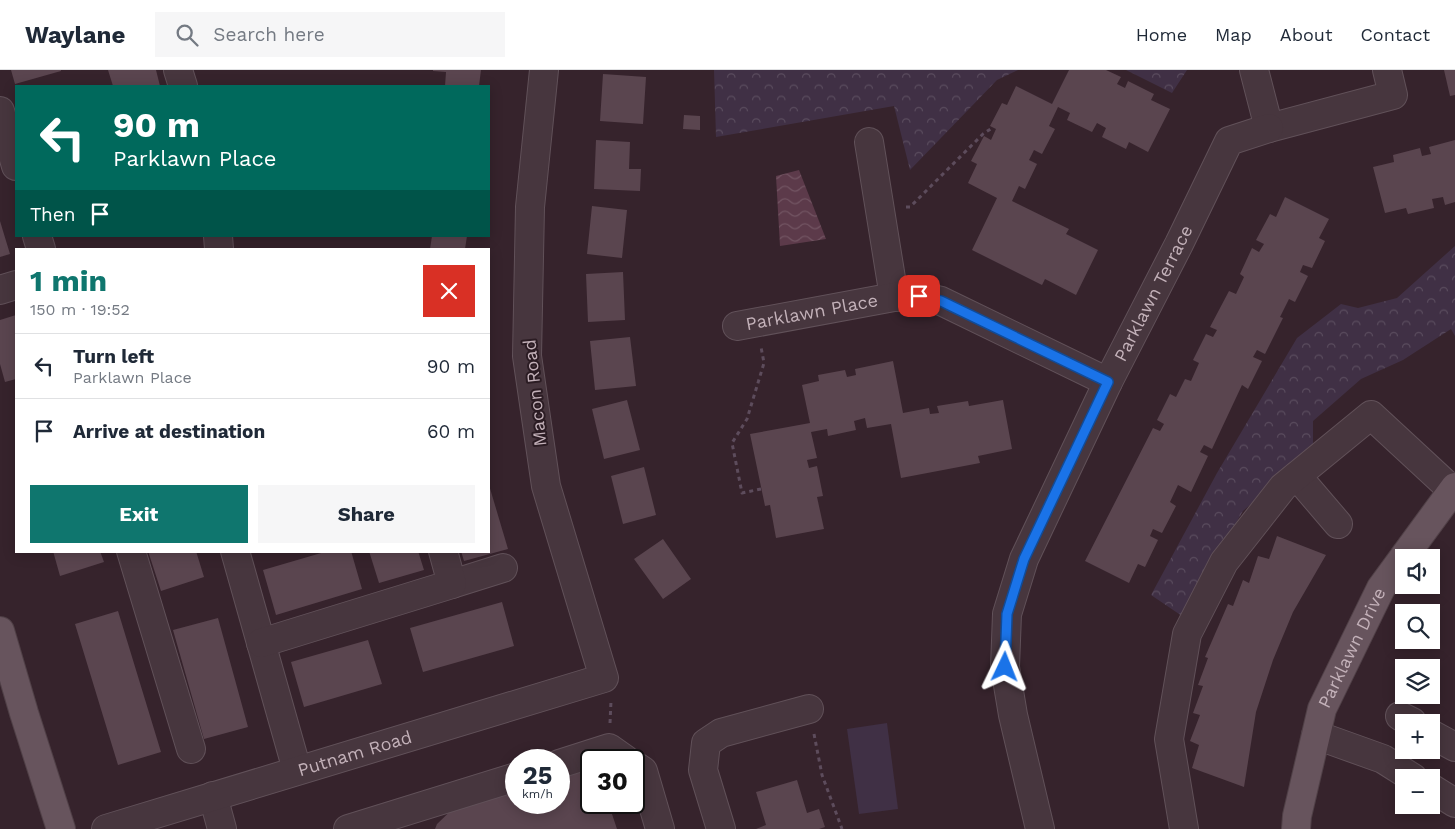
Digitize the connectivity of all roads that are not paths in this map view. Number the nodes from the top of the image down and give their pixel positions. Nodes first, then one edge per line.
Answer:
1 (178, 70) edge
2 (544, 70) edge
3 (1254, 70) edge
4 (1387, 70) edge
5 (183, 85) edge
6 (0, 111) edge
7 (1269, 128) junction
8 (869, 142) dead end
9 (15, 163) edge
10 (15, 285) edge
11 (0, 290) edge
12 (894, 297) junction
13 (747, 324) road end
14 (1108, 382) junction
15 (1297, 476) junction
16 (1454, 488) edge
17 (1338, 524) dead end
18 (132, 553) edge
19 (236, 553) edge
20 (444, 553) edge
21 (503, 568) dead end
22 (452, 584) junction
23 (0, 631) edge
24 (261, 643) junction
25 (604, 678) joint
26 (809, 709) road end
27 (1316, 735) junction
28 (1440, 739) edge
29 (1455, 747) edge
30 (191, 749) dead end
31 (1398, 769) edge
32 (297, 770) junction
33 (645, 779) edge
34 (505, 781) edge
35 (1440, 794) edge
36 (213, 796) junction
37 (1455, 803) edge
38 (395, 822) edge
39 (61, 829) edge
40 (106, 829) edge
41 (222, 829) edge
42 (348, 829) edge
43 (660, 829) edge
44 (721, 829) edge
45 (1040, 829) edge
46 (1184, 829) edge
47 (1296, 829) edge

1 - 5 street
2 - 25 street, Macon Road
3 - 7 street
4 - 7 street, Parklawn Terrace
6 - 9 street
7 - 14 street, Parklawn Terrace
8 - 12 street
10 - 11 street
12 - 13 street, Parklawn Place
12 - 14 street, Parklawn Place
14 - 45 street, Parklawn Terrace
15 - 16 street
15 - 17 street
15 - 46 street
16 - 27 main road, Parklawn Drive
18 - 30 street
19 - 24 street
20 - 22 street
21 - 22 street
22 - 24 street
23 - 39 main road
24 - 32 street
25 - 32 street, Putnam Road
26 - 44 street
27 - 31 street
27 - 47 main road, Parklawn Drive
28 - 29 street
32 - 36 street, Putnam Road
33 - 43 street
34 - 38 street
35 - 37 street
36 - 40 street, Putnam Road
36 - 41 street
38 - 42 street

